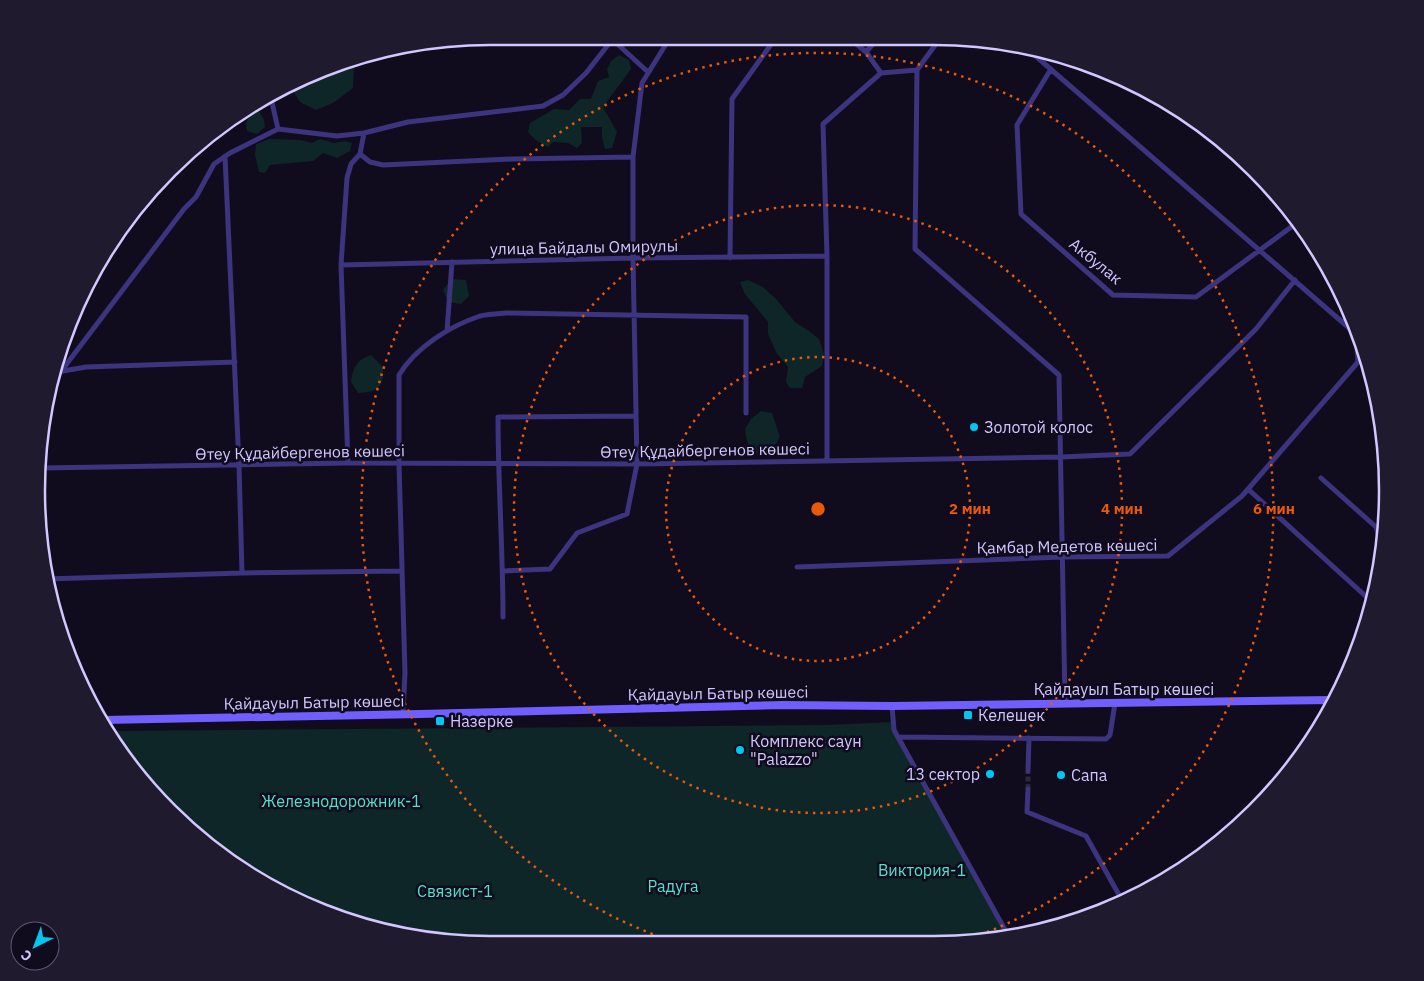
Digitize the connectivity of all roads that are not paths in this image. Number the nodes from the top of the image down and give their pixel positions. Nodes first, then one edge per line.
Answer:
1 (608, 45) edge
2 (621, 45) edge
3 (665, 45) edge
4 (771, 45) edge
5 (858, 45) edge
6 (872, 45) edge
7 (936, 45) edge
8 (866, 52) junction
9 (1038, 58) edge
10 (1051, 69) junction
11 (917, 70) junction
12 (648, 72) junction
13 (880, 73) junction
14 (272, 103) edge
15 (278, 129) junction
16 (364, 133) junction
17 (360, 154) junction
18 (225, 156) junction
19 (633, 157) junction
20 (1292, 226) edge
21 (1260, 250) junction
22 (827, 256) junction
23 (633, 258) junction
24 (730, 258) junction
25 (452, 262) junction
26 (341, 265) junction
27 (1295, 280) junction
28 (635, 316) junction
29 (1345, 321) edge
30 (1343, 323) junction
31 (1348, 327) edge
32 (447, 331) junction
33 (1357, 355) edge
34 (235, 362) junction
35 (63, 371) junction
36 (60, 374) edge
37 (746, 413) dead end
38 (636, 416) junction
39 (1061, 457) junction
40 (827, 461) junction
41 (348, 463) junction
42 (399, 463) junction
43 (498, 464) junction
44 (637, 464) junction
45 (240, 465) junction
46 (46, 468) edge
47 (1321, 478) dead end
48 (1248, 489) junction
49 (1377, 530) edge
50 (1061, 557) junction
51 (797, 567) dead end
52 (402, 571) junction
53 (503, 571) junction
54 (242, 573) junction
55 (54, 579) edge
56 (1366, 597) edge
57 (503, 617) dead end
58 (1326, 700) edge
59 (1065, 702) junction
60 (1115, 702) junction
61 (892, 706) junction
62 (403, 714) junction
63 (109, 720) edge
64 (898, 737) junction
65 (1029, 738) junction
66 (1028, 771) tunnel mouth
67 (1028, 789) tunnel mouth
68 (1119, 895) edge
69 (1006, 930) edge

1 - 16 street
2 - 12 street
3 - 12 street
4 - 24 street
5 - 8 street
6 - 8 street
7 - 11 street
8 - 13 street
9 - 10 street, Қамбар Медетов көшесі
10 - 21 street, Қамбар Медетов көшесі
10 - 21 street, Акбулак
11 - 13 street
11 - 39 street
12 - 19 street
13 - 22 street
14 - 15 street
15 - 16 street
15 - 18 street
16 - 17 street
17 - 19 street
17 - 26 street
18 - 34 street
18 - 35 street
19 - 23 street
20 - 21 street, Акбулак
21 - 27 street, Қамбар Медетов көшесі
22 - 24 street, улица Байдалы Омирулы
22 - 40 street
23 - 24 street, улица Байдалы Омирулы
23 - 25 street, улица Байдалы Омирулы
23 - 28 street
25 - 26 street, улица Байдалы Омирулы
25 - 32 street
26 - 41 street
27 - 30 street, Қамбар Медетов көшесі
27 - 39 street, Өтеу Құдайбергенов көшесі
28 - 32 street
28 - 37 street
28 - 38 street
29 - 30 street
30 - 31 street, Қамбар Медетов көшесі
32 - 42 street
33 - 48 street, Қамбар Медетов көшесі
34 - 35 street
34 - 45 street
35 - 36 street
38 - 43 street
38 - 44 street
39 - 40 street, Өтеу Құдайбергенов көшесі
39 - 50 street
40 - 44 street, Өтеу Құдайбергенов көшесі
41 - 42 street, Өтеу Құдайбергенов көшесі
41 - 45 street, Өтеу Құдайбергенов көшесі
42 - 43 street, Өтеу Құдайбергенов көшесі
42 - 52 street
43 - 44 street, Өтеу Құдайбергенов көшесі
43 - 53 street
44 - 53 street
45 - 46 street, Өтеу Құдайбергенов көшесі
45 - 54 street
47 - 49 street
48 - 50 street, Қамбар Медетов көшесі
48 - 56 street
50 - 51 street, Қамбар Медетов көшесі
50 - 59 street
52 - 54 street
52 - 62 street
53 - 57 street
54 - 55 street
58 - 60 street, Қайдауыл Батыр көшесі
59 - 60 street, Қайдауыл Батыр көшесі
59 - 61 street, Қайдауыл Батыр көшесі
60 - 65 street
61 - 62 street, Қайдауыл Батыр көшесі
61 - 64 street
62 - 63 street, Қайдауыл Батыр көшесі
64 - 65 street
64 - 69 street
65 - 66 street
67 - 68 street

